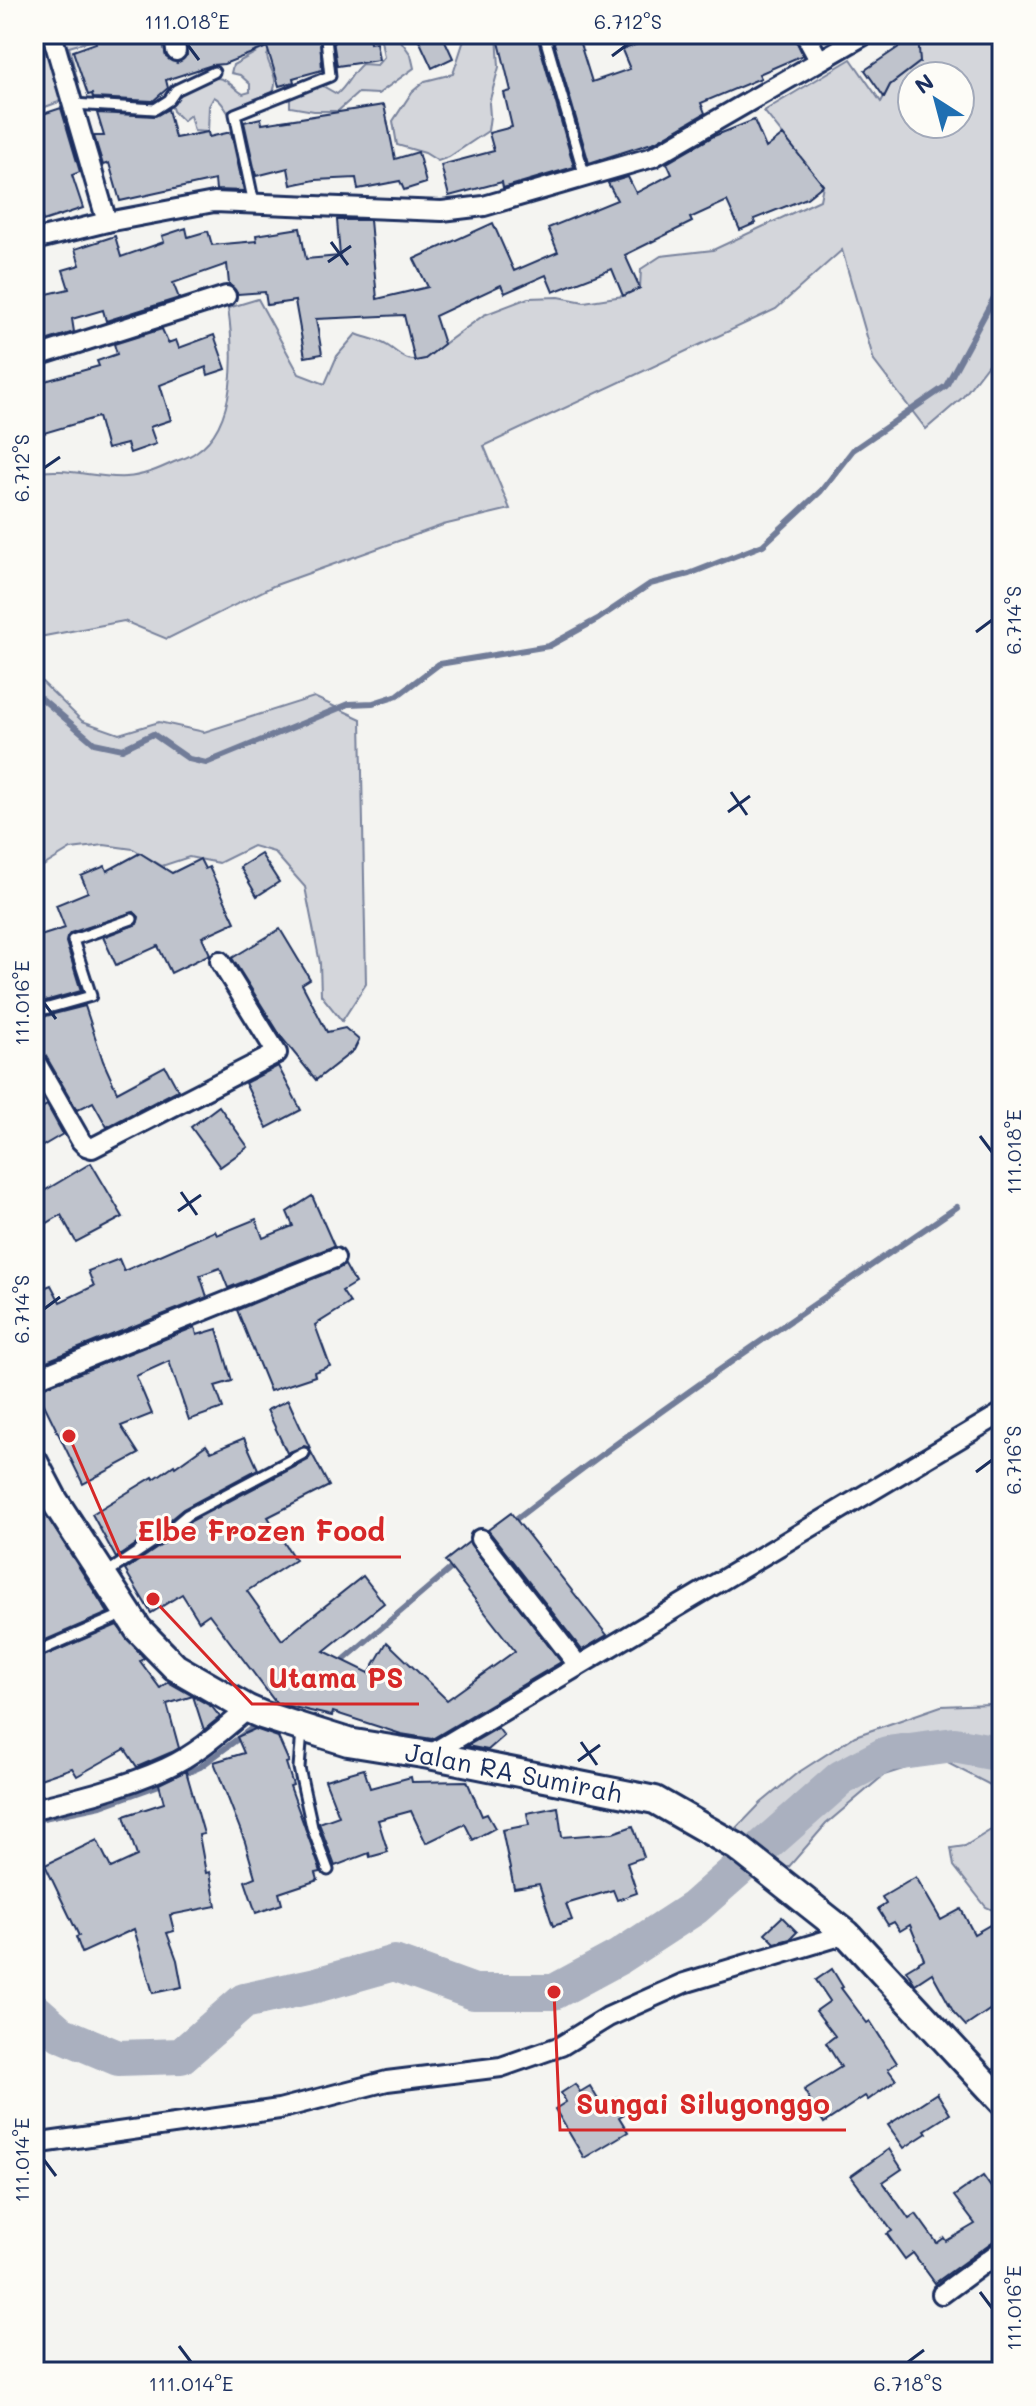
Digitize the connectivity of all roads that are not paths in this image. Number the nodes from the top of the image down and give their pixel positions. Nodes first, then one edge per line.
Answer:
1 (52, 34) edge
2 (552, 34) edge
3 (805, 34) edge
4 (866, 34) edge
5 (326, 38) dead end
6 (819, 60) junction
7 (214, 72) dead end
8 (73, 104) junction
9 (585, 177) junction
10 (254, 204) junction
11 (107, 222) junction
12 (34, 240) edge
13 (226, 296) dead end
14 (34, 357) edge
15 (132, 919) dead end
16 (220, 961) dead end
17 (34, 1012) edge
18 (34, 1059) edge
19 (335, 1258) dead end
20 (34, 1379) edge
21 (1002, 1413) edge
22 (304, 1453) dead end
23 (34, 1462) edge
24 (480, 1539) dead end
25 (102, 1576) junction
26 (127, 1612) junction
27 (34, 1653) edge
28 (578, 1665) junction
29 (253, 1711) junction
30 (302, 1728) junction
31 (429, 1755) junction
32 (34, 1809) edge
33 (328, 1870) dead end
34 (847, 1934) junction
35 (1002, 2101) edge
36 (34, 2144) edge
37 (1002, 2250) edge
38 (942, 2294) dead end

1 - 8 street
2 - 9 lane
3 - 6 street
4 - 6 street
5 - 10 lane
6 - 9 street
7 - 8 lane
8 - 11 street
9 - 10 street
10 - 11 street
11 - 12 street
13 - 14 street
15 - 17 lane
16 - 18 street
19 - 20 street
21 - 28 street
22 - 25 lane
23 - 25 main road, Jalan RA Sumirah
24 - 28 street
25 - 26 main road, Jalan RA Sumirah
26 - 27 lane
26 - 29 main road, Jalan RA Sumirah
28 - 31 street
29 - 30 main road, Jalan RA Sumirah
29 - 32 street
30 - 31 main road, Jalan RA Sumirah
30 - 33 lane
31 - 34 main road, Jalan RA Sumirah
34 - 35 main road, Jalan RA Sumirah
34 - 36 street
37 - 38 street

